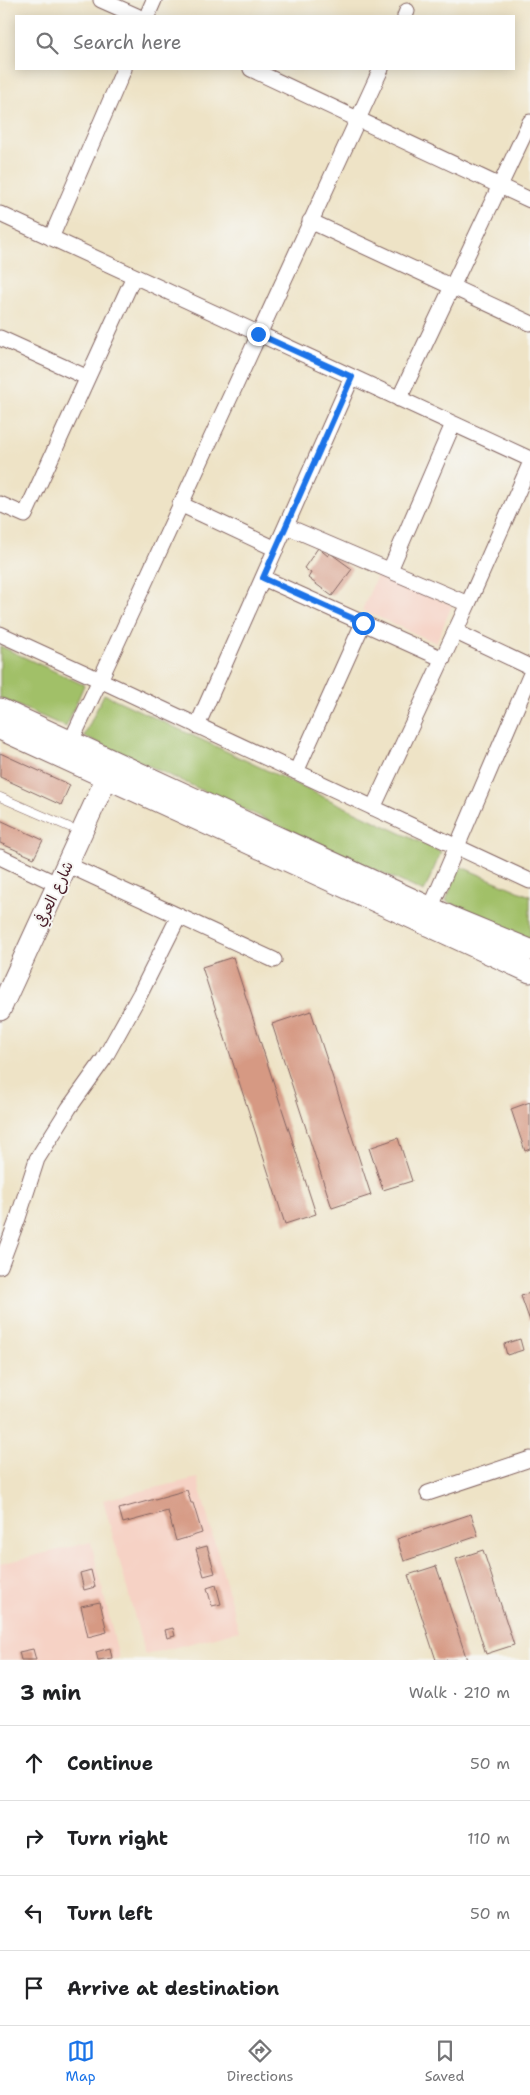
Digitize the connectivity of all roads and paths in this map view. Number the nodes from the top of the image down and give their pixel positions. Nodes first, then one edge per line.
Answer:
1 (101, 0) edge
2 (154, 0) edge
3 (135, 15) edge
4 (147, 15) edge
5 (124, 70) edge
6 (253, 70) edge
7 (381, 70) edge
8 (358, 118) junction
9 (530, 122) edge
10 (500, 186) junction
11 (530, 200) edge
12 (0, 214) edge
13 (310, 221) junction
14 (51, 238) junction
15 (134, 276) junction
16 (451, 288) junction
17 (530, 323) edge
18 (258, 334) junction
19 (0, 338) edge
20 (86, 377) junction
21 (352, 377) junction
22 (399, 399) junction
23 (453, 424) junction
24 (530, 459) edge
25 (530, 464) edge
26 (0, 504) edge
27 (180, 504) junction
28 (286, 526) junction
29 (276, 549) junction
30 (390, 570) junction
31 (263, 578) junction
32 (468, 604) junction
33 (363, 623) junction
34 (456, 632) junction
35 (0, 634) edge
36 (443, 658) junction
37 (530, 667) edge
38 (530, 676) edge
39 (100, 680) junction
40 (0, 709) edge
41 (197, 726) junction
42 (0, 729) edge
43 (71, 741) junction
44 (296, 772) junction
45 (101, 774) junction
46 (0, 797) edge
47 (373, 808) junction
48 (69, 827) junction
49 (456, 846) junction
50 (0, 857) edge
51 (68, 865) junction
52 (530, 880) edge
53 (52, 882) junction
54 (431, 908) junction
55 (179, 916) junction
56 (530, 950) edge
57 (274, 960) dead end
58 (530, 972) edge
59 (0, 977) edge
60 (0, 1010) edge
61 (0, 1266) edge
62 (530, 1460) edge
63 (428, 1493) dead end

1 - 3 street
2 - 4 street
5 - 14 street
6 - 8 street
7 - 8 street
8 - 10 street
8 - 13 street
9 - 10 street
10 - 11 street
10 - 16 street
12 - 14 street
13 - 16 street
13 - 18 street
14 - 15 street
15 - 18 street
15 - 20 street
16 - 17 street
16 - 22 street
18 - 21 street
18 - 27 street
19 - 20 street
20 - 26 street
21 - 22 street
21 - 28 street
22 - 23 street
23 - 24 street
23 - 30 street
25 - 32 street
27 - 29 street
27 - 39 street
28 - 29 street
28 - 30 street
29 - 31 street
30 - 32 street
31 - 33 street
31 - 41 street
32 - 34 street
33 - 36 street
33 - 44 street
34 - 36 street
34 - 37 street
35 - 39 street
36 - 47 street
38 - 49 street
39 - 41 street
39 - 43 street
40 - 43 main road
41 - 44 street
42 - 45 main road
43 - 54 main road
44 - 47 street
45 - 48 main road, شارع العرفي
45 - 51 main road, شارع العرفي
45 - 58 main road
46 - 48 lane
47 - 49 street
48 - 53 main road, شارع العرفي
49 - 52 street
49 - 54 street
50 - 53 street
51 - 53 main road, شارع العرفي
51 - 55 street
53 - 59 main road, شارع العرفي
53 - 60 main road, شارع العرفي
54 - 56 main road
55 - 57 street
55 - 61 street
62 - 63 street

